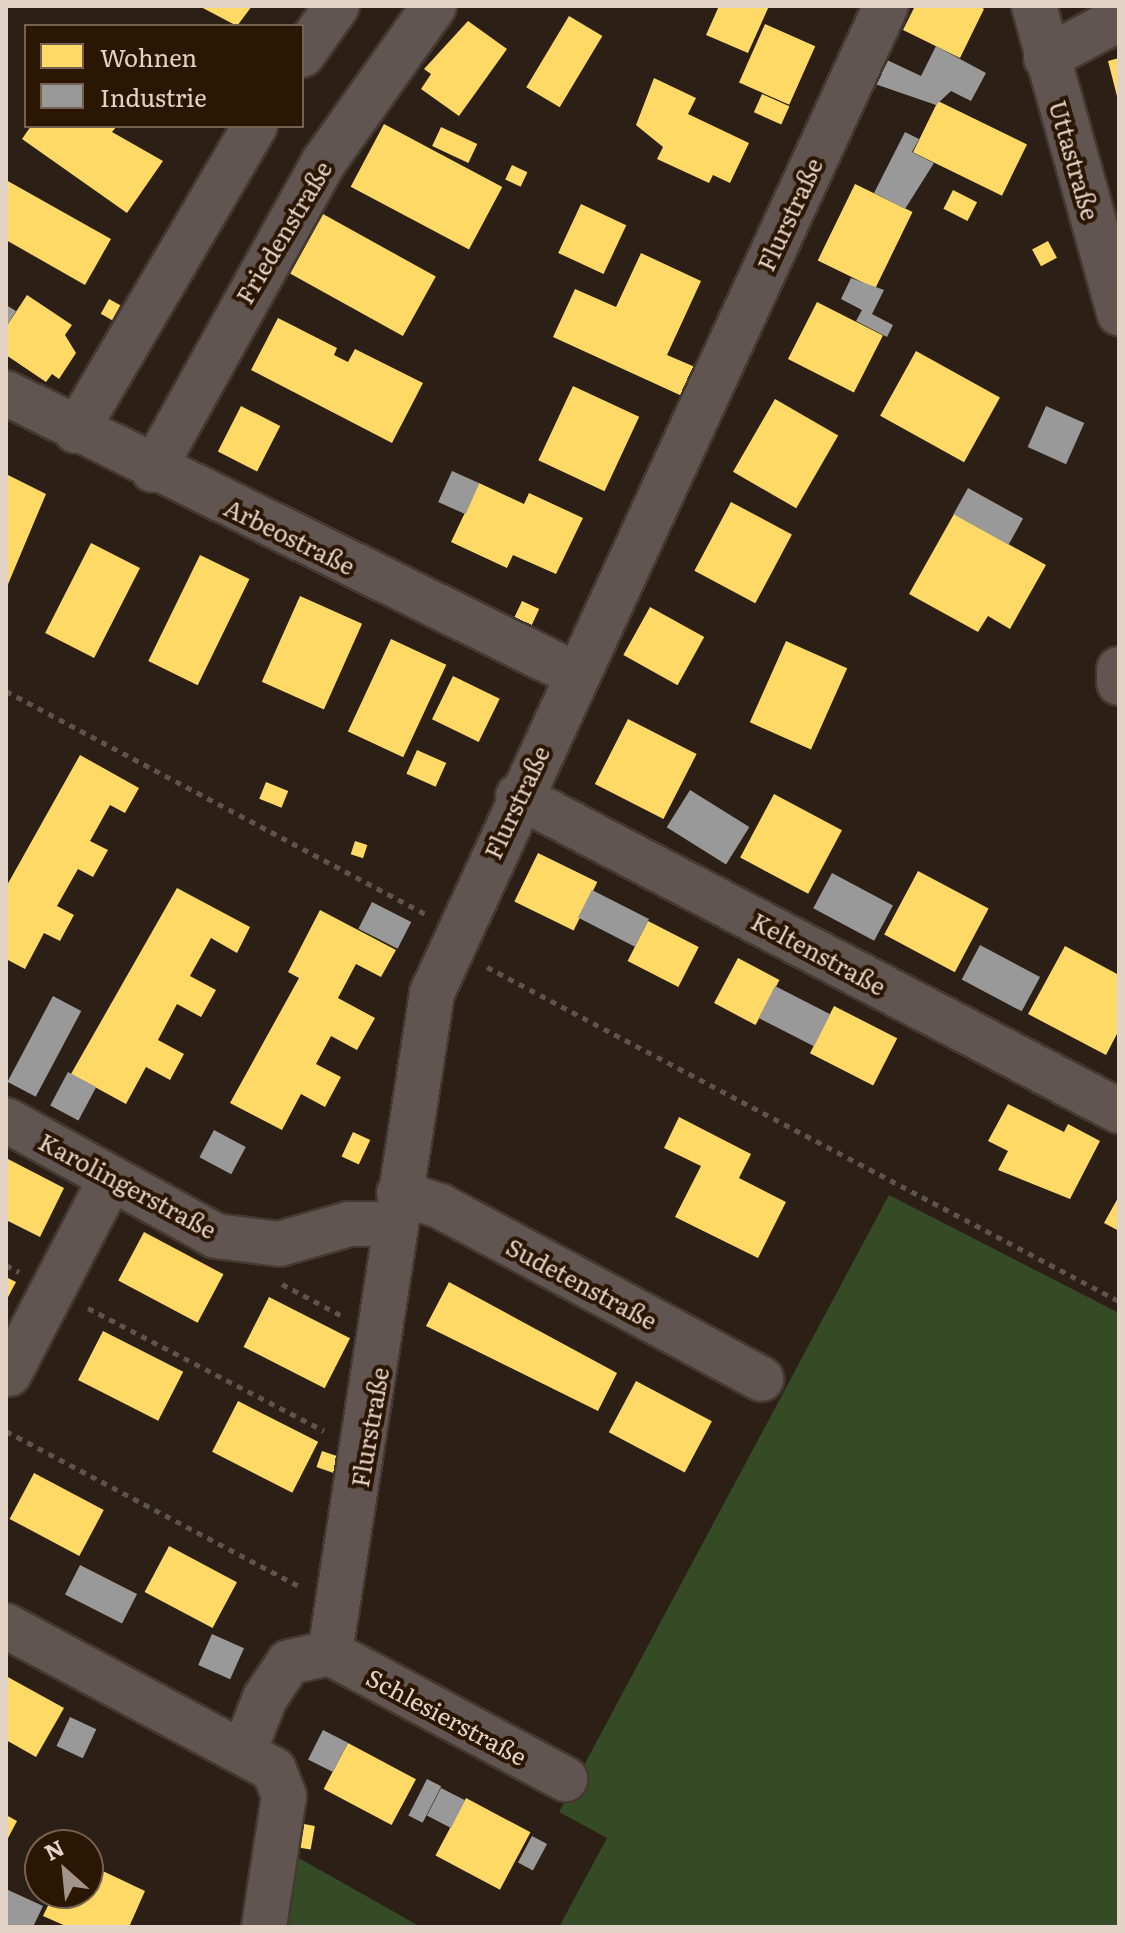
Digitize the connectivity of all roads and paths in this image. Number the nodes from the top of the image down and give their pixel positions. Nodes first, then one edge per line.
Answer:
1 (337, 6) edge
2 (434, 6) edge
3 (886, 6) edge
4 (1034, 6) edge
5 (1119, 19) edge
6 (304, 52) edge
7 (1046, 58) junction
8 (254, 128) edge
9 (1116, 292) edge
10 (6, 393) edge
11 (76, 431) junction
12 (153, 470) junction
13 (1119, 669) edge
14 (575, 674) junction
15 (1119, 683) edge
16 (6, 691) edge
17 (518, 796) junction
18 (453, 938) junction
19 (1119, 1111) edge
20 (6, 1120) edge
21 (110, 1180) junction
22 (397, 1209) junction
23 (6, 1265) edge
24 (53, 1289) junction
25 (1119, 1301) edge
26 (9, 1374) dead end
27 (761, 1379) dead end
28 (6, 1431) edge
29 (366, 1453) junction
30 (333, 1604) junction
31 (6, 1626) edge
32 (330, 1653) junction
33 (245, 1749) junction
34 (565, 1779) dead end
35 (264, 1927) edge

1 - 6 street
2 - 12 street, Friedenstraße
3 - 14 street, Flurstraße
4 - 7 street, Uttastraße
5 - 7 street
7 - 9 street, Uttastraße
8 - 11 street
10 - 11 street, Arbeostraße
11 - 12 street, Arbeostraße
12 - 14 street, Arbeostraße
13 - 15 street
14 - 17 street, Flurstraße
16 - 18 path
17 - 18 street, Flurstraße
17 - 19 street, Keltenstraße
18 - 22 street, Flurstraße
18 - 25 path
20 - 21 street, Karolingerstraße
21 - 22 street, Karolingerstraße
21 - 24 street
22 - 27 street, Sudetenstraße
22 - 29 street, Flurstraße
23 - 24 path
24 - 26 street
24 - 29 path
28 - 30 path
29 - 30 street, Flurstraße
30 - 32 street, Flurstraße
31 - 33 street
32 - 33 street
32 - 34 street, Schlesierstraße
33 - 35 street

